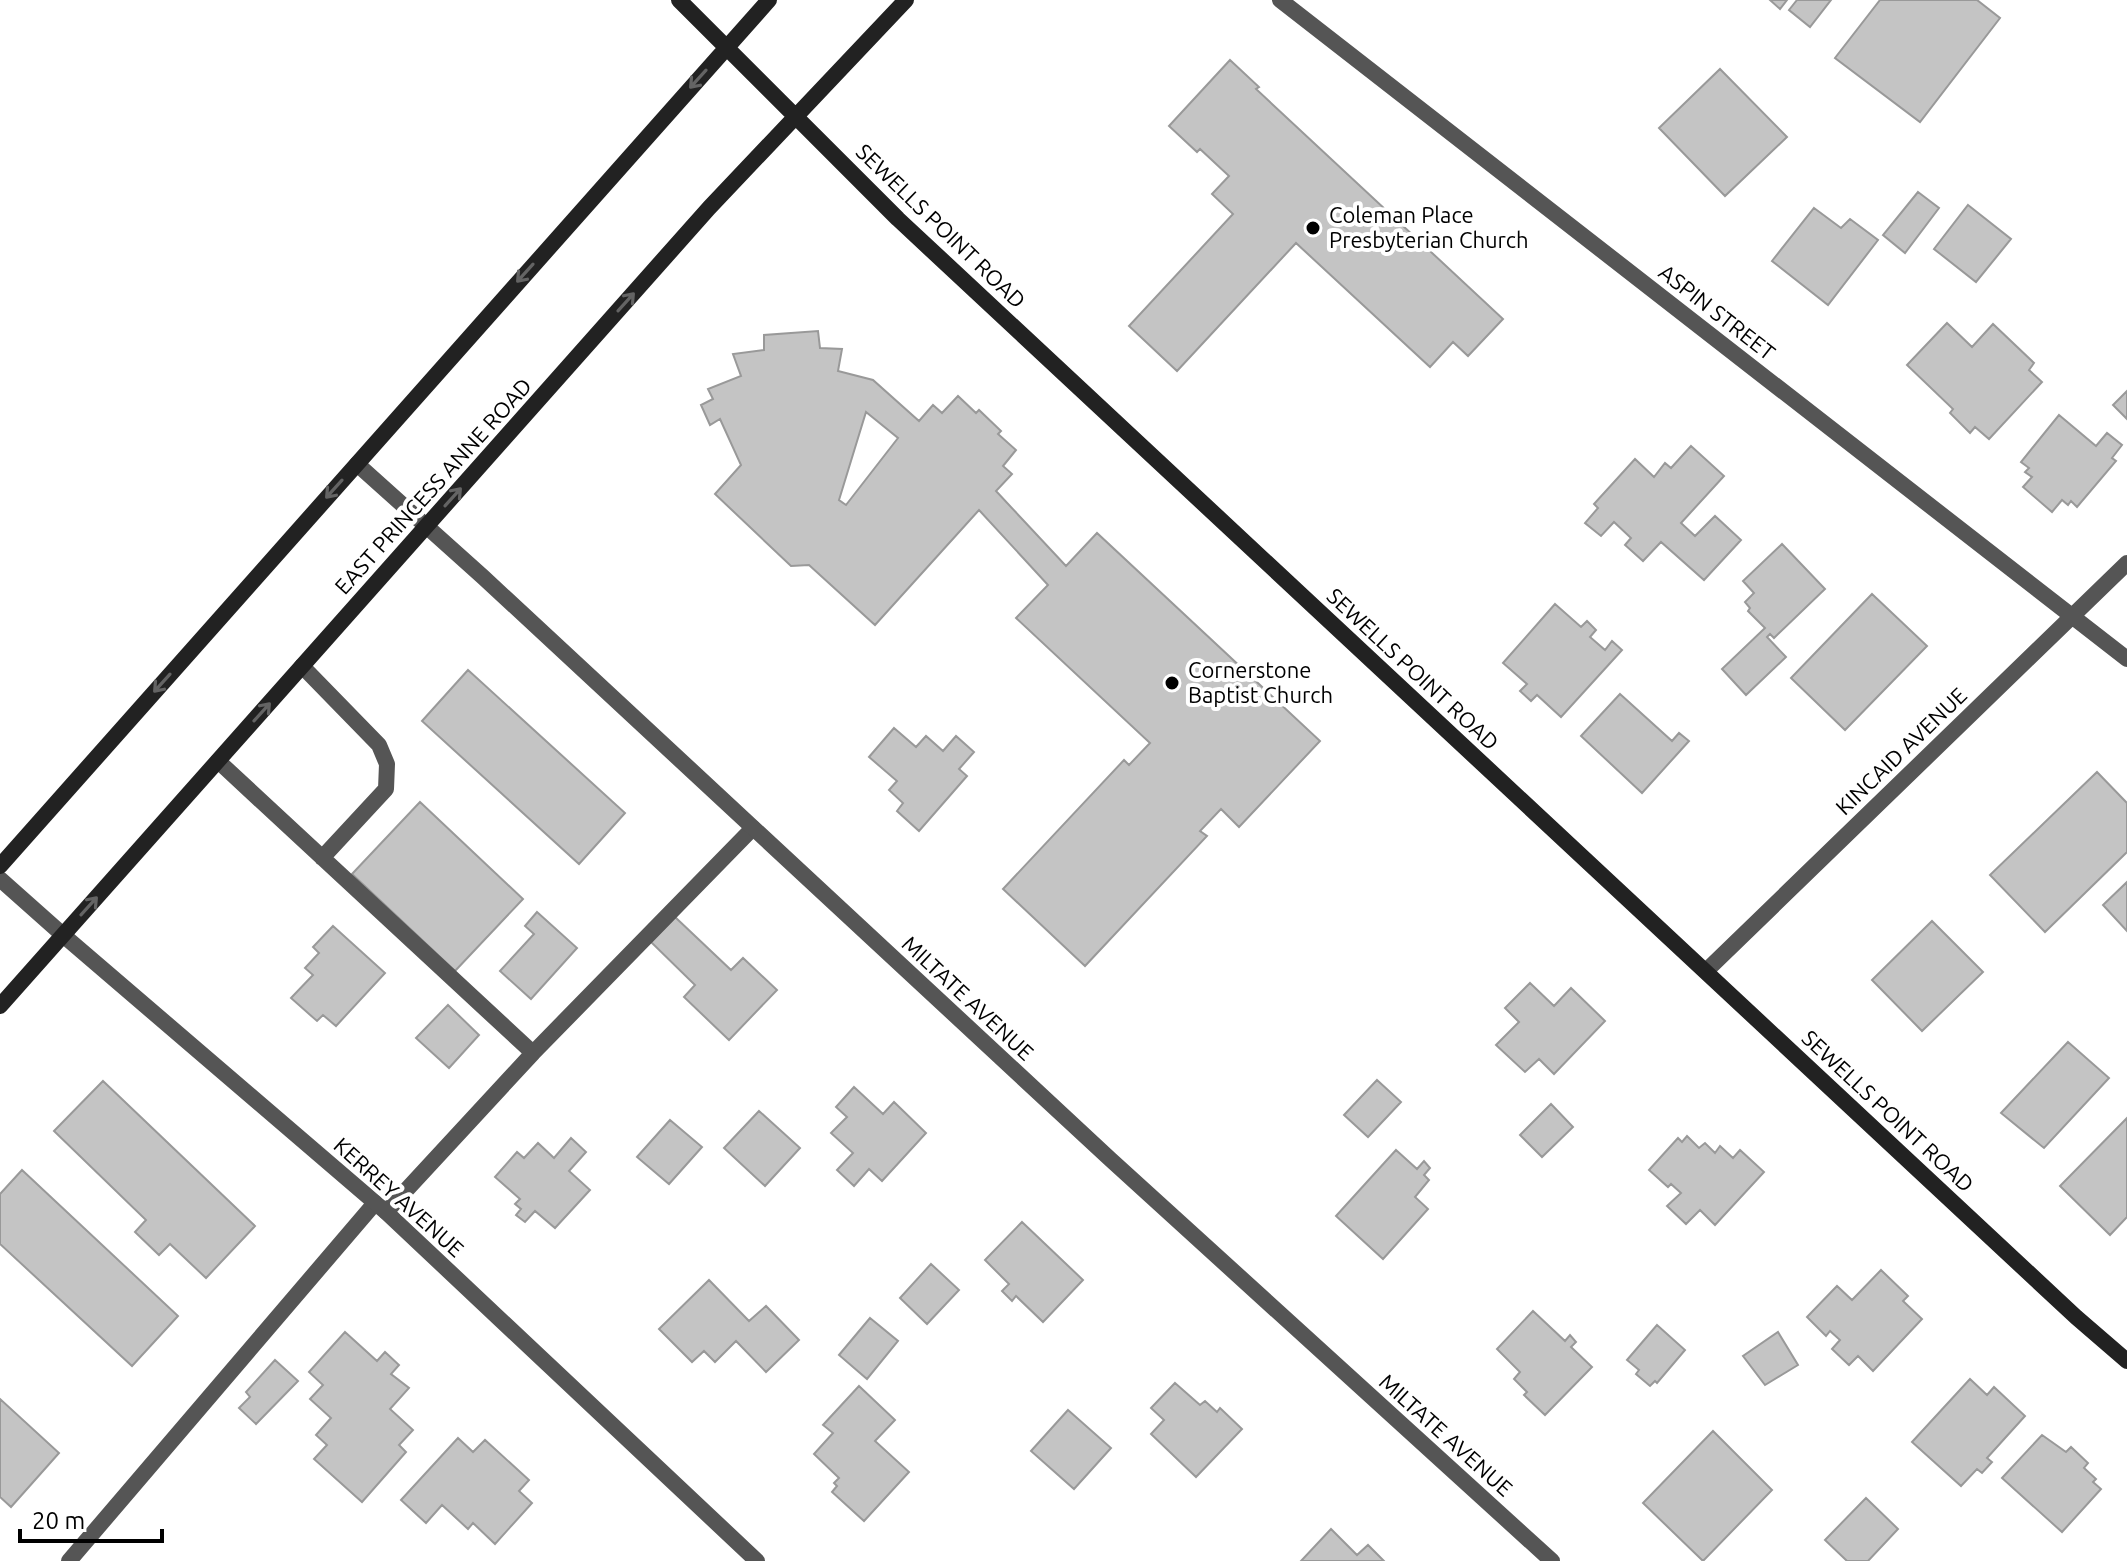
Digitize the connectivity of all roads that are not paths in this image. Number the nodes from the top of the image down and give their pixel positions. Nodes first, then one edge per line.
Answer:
1 (679, 0) edge
2 (769, 0) edge
3 (906, 0) edge
4 (1280, 0) edge
5 (726, 47) junction
6 (796, 117) junction
7 (357, 464) junction
8 (428, 525) junction
9 (2127, 563) edge
10 (2072, 616) junction
11 (2127, 659) edge
12 (302, 666) junction
13 (218, 761) junction
14 (753, 828) junction
15 (322, 858) junction
16 (0, 866) edge
17 (0, 879) edge
18 (63, 935) junction
19 (1706, 971) junction
20 (0, 1006) edge
21 (533, 1053) junction
22 (380, 1207) junction
23 (2127, 1361) edge
24 (69, 1561) edge
25 (757, 1561) edge
26 (1552, 1561) edge

1 - 5 main road, SEWELLS POINT ROAD
2 - 5 main road
3 - 6 main road, EAST PRINCESS ANNE ROAD
4 - 10 street, ASPIN STREET
5 - 6 main road, SEWELLS POINT ROAD
5 -> 7 main road
8 -> 6 main road, EAST PRINCESS ANNE ROAD
6 - 19 main road, SEWELLS POINT ROAD
7 - 8 street, MILTATE AVENUE
7 -> 16 main road
8 - 12 main road, EAST PRINCESS ANNE ROAD
8 - 14 street, MILTATE AVENUE
9 - 10 street, KINCAID AVENUE
10 - 11 street, ASPIN STREET
10 - 19 street, KINCAID AVENUE
13 -> 12 main road, EAST PRINCESS ANNE ROAD
12 - 15 street
13 - 15 street
18 -> 13 main road, EAST PRINCESS ANNE ROAD
14 - 21 street
14 - 26 street, MILTATE AVENUE
15 - 21 street
17 - 18 street, KERREY AVENUE
18 - 20 main road, EAST PRINCESS ANNE ROAD
18 - 22 street, KERREY AVENUE
19 - 23 main road, SEWELLS POINT ROAD
21 - 22 street
22 - 24 street
22 - 25 street, KERREY AVENUE

